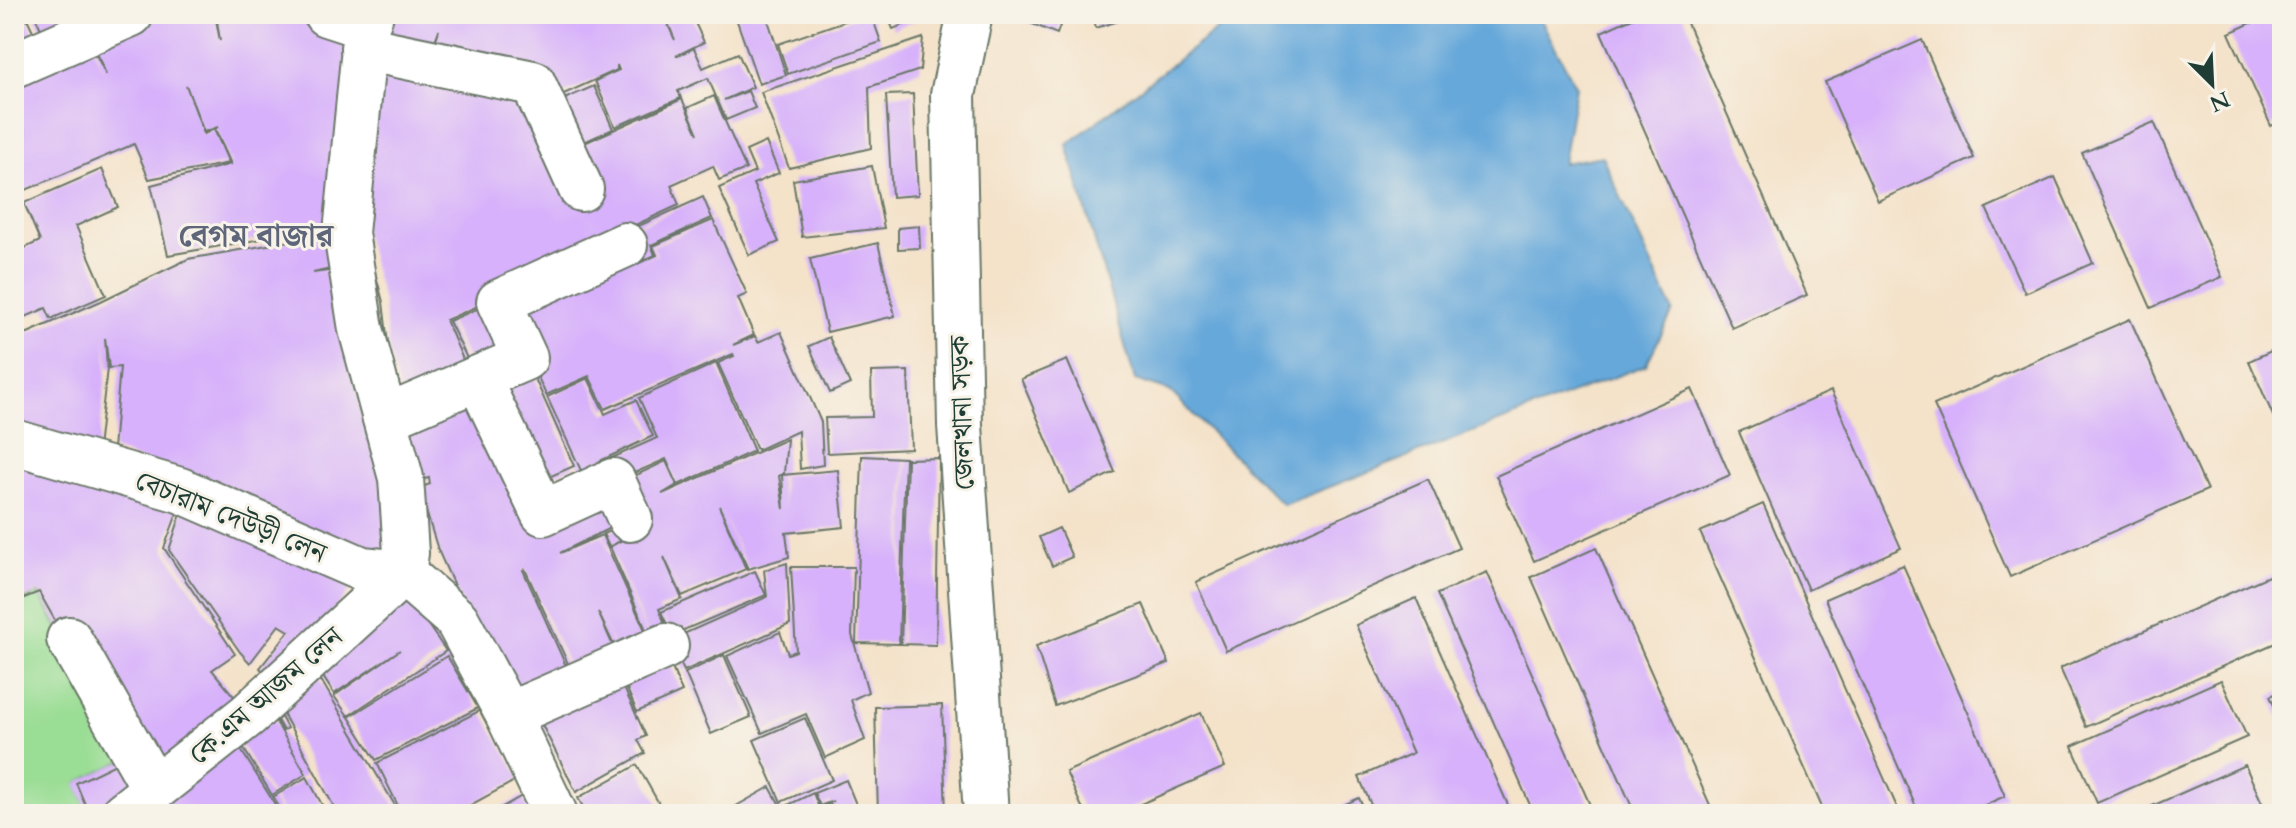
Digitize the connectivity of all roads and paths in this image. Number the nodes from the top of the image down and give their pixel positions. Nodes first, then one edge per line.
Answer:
1 (131, 14) edge
2 (970, 14) edge
3 (357, 26) edge
4 (14, 65) edge
5 (581, 189) dead end
6 (625, 245) dead end
7 (478, 378) junction
8 (385, 418) junction
9 (14, 442) edge
10 (630, 519) dead end
11 (403, 573) junction
12 (69, 639) dead end
13 (666, 646) dead end
14 (508, 715) junction
15 (144, 803) edge
16 (555, 814) edge
17 (986, 814) edge

1 - 4 street
2 - 17 street, জেলখানা সড়ক
3 - 5 street
3 - 8 street
6 - 7 street
7 - 8 street
7 - 10 street
8 - 11 street
9 - 11 street, বেচারাম দেউড়ী লেন
11 - 14 street
11 - 15 street, কে.এম আজম লেন
12 - 15 street
13 - 14 street
14 - 16 street

